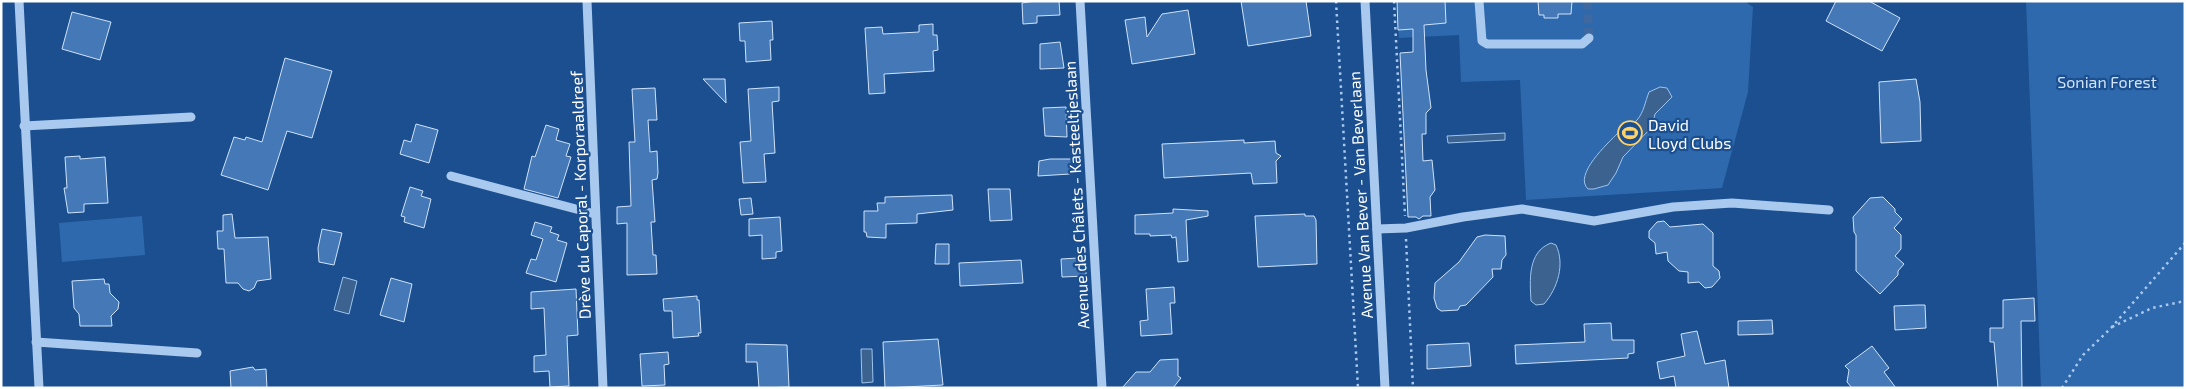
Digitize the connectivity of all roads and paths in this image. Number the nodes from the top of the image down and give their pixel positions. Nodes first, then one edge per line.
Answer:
1 (19, 1) edge
2 (587, 1) edge
3 (1080, 1) edge
4 (1336, 1) edge
5 (1365, 1) edge
6 (1394, 1) edge
7 (1479, 1) edge
8 (1590, 38) dead end
9 (192, 117) dead end
10 (24, 126) junction
11 (451, 176) dead end
12 (1829, 210) dead end
13 (595, 214) junction
14 (1406, 228) junction
15 (1377, 229) junction
16 (2185, 243) edge
17 (2185, 300) edge
18 (2111, 328) junction
19 (36, 342) junction
20 (197, 352) dead end
21 (38, 388) edge
22 (603, 388) edge
23 (1102, 388) edge
24 (1358, 388) edge
25 (1385, 388) edge
26 (1413, 388) edge
27 (2062, 388) edge

1 - 10 street
2 - 13 street, Drève du Caporal - Korporaaldreef
3 - 23 street, Avenue des Châlets - Kasteeltjeslaan
4 - 24 path
5 - 15 street, Avenue Van Bever - Van Beverlaan
6 - 14 path
7 - 8 street
9 - 10 street
10 - 19 street
11 - 13 street
12 - 14 street
13 - 22 street, Drève du Caporal - Korporaaldreef
14 - 15 street
14 - 26 path
15 - 25 street, Avenue Van Bever - Van Beverlaan
16 - 18 path
17 - 18 path
18 - 27 path
19 - 20 street
19 - 21 street

